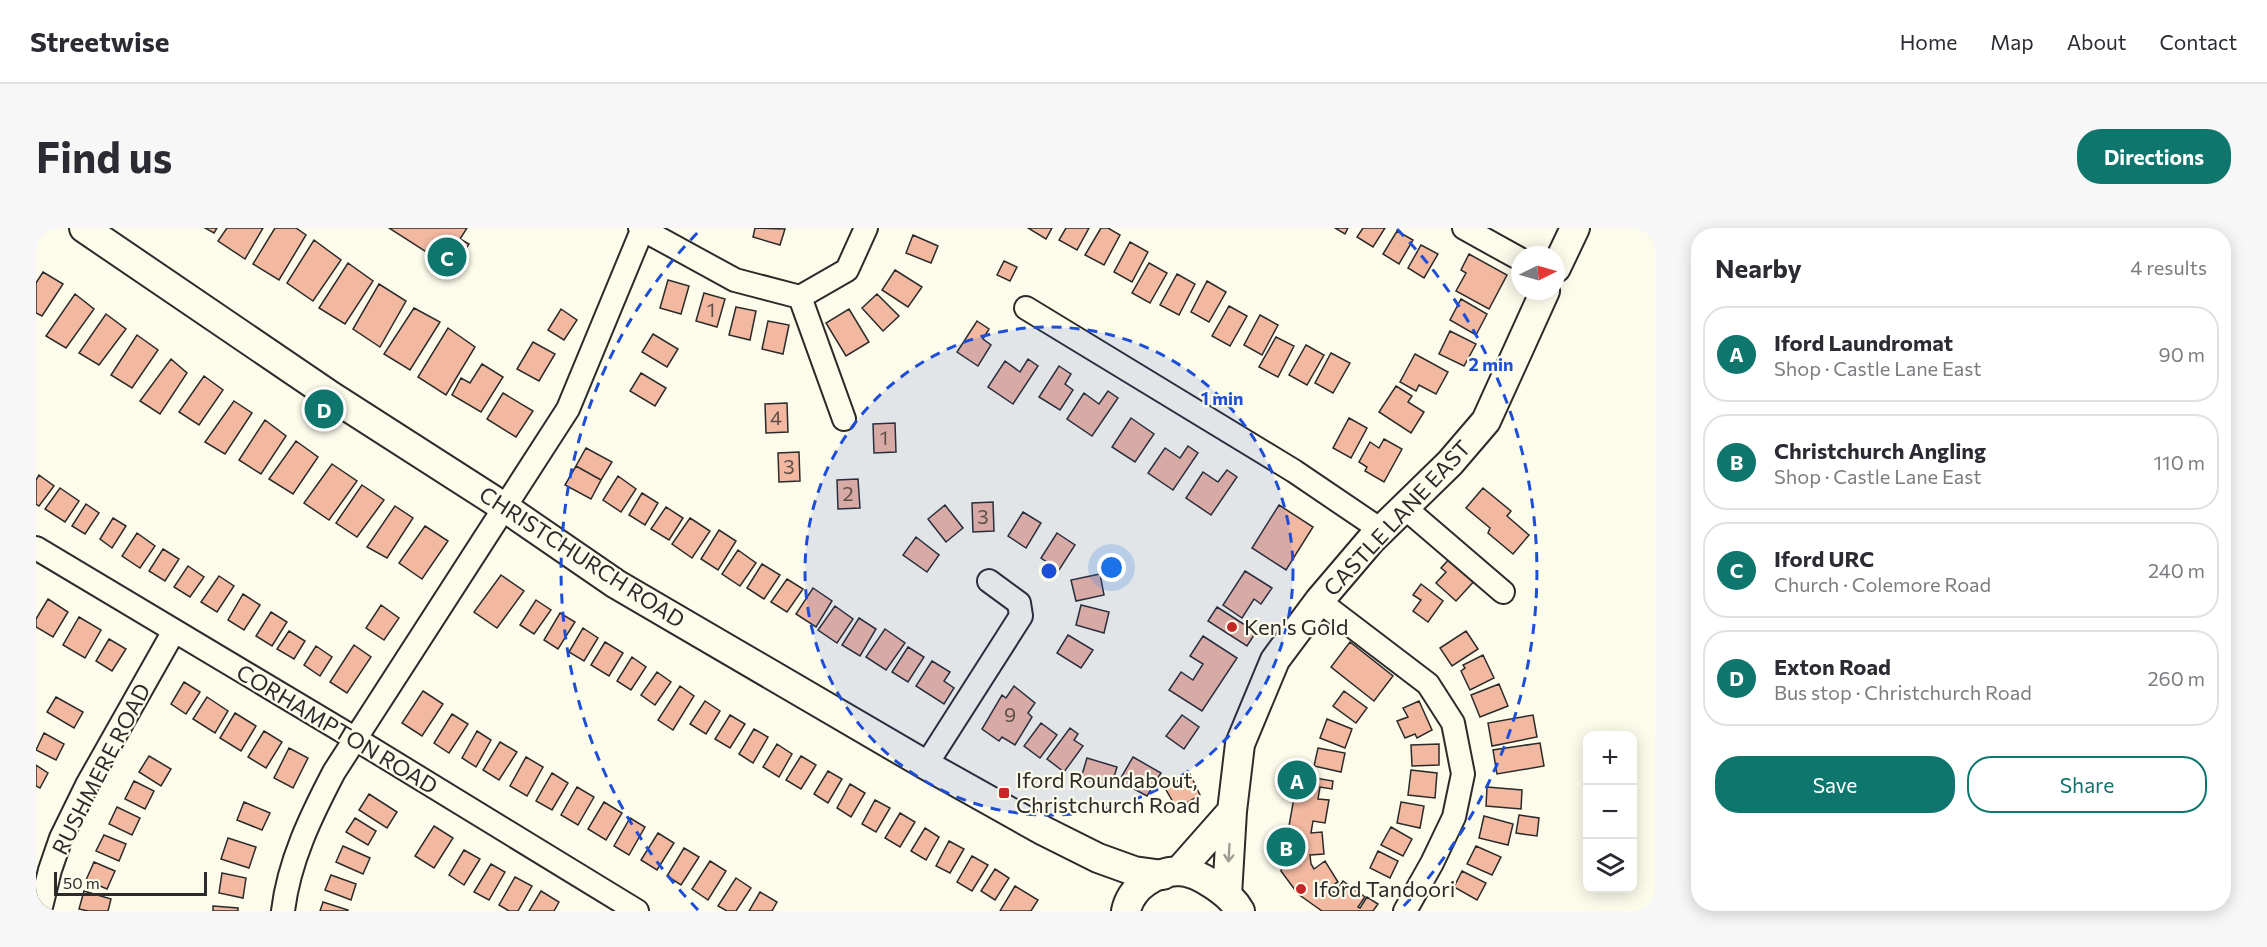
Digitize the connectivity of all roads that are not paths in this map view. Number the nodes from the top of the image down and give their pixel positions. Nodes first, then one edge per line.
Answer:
1 (84, 228) edge
2 (866, 228) edge
3 (1464, 228) edge
4 (1575, 228) edge
5 (642, 229) edge
6 (1565, 249) edge
7 (1511, 254) edge
8 (800, 297) junction
9 (1541, 300) edge
10 (1026, 308) dead end
11 (844, 419) dead end
12 (504, 507) junction
13 (1405, 508) junction
14 (1381, 530) junction
15 (36, 548) edge
16 (989, 581) dead end
17 (1503, 592) dead end
18 (1319, 601) junction
19 (174, 631) junction
20 (354, 738) junction
21 (926, 765) junction
22 (1232, 811) junction
23 (1098, 858) junction
24 (1171, 873) junction
25 (1234, 903) edge
26 (1126, 908) edge
27 (40, 911) edge
28 (283, 911) edge
29 (638, 911) edge
30 (1405, 911) edge

1 - 12 main road, CHRISTCHURCH ROAD
2 - 8 street
3 - 7 street
4 - 6 main road
5 - 8 street
5 - 12 street
8 - 11 street
9 - 13 main road, CASTLE LANE EAST
10 - 14 street
12 - 20 street
12 - 21 main road, CHRISTCHURCH ROAD
13 - 14 main road, CASTLE LANE EAST
13 - 17 street
14 - 18 main road, CASTLE LANE EAST
15 - 19 street, CORHAMPTON ROAD
16 - 21 street
18 - 22 main road, CASTLE LANE EAST
18 - 30 street
19 - 20 street, CORHAMPTON ROAD
19 - 27 street, RUSHMERE ROAD
20 - 28 street
20 - 29 street, CORHAMPTON ROAD
21 - 23 main road, CHRISTCHURCH ROAD
22 - 24 main road
22 -> 25 main road, CASTLE LANE EAST
23 - 24 main road, CHRISTCHURCH ROAD
23 - 26 main road
24 - 25 main road, CHRISTCHURCH ROAD
24 - 26 main road

